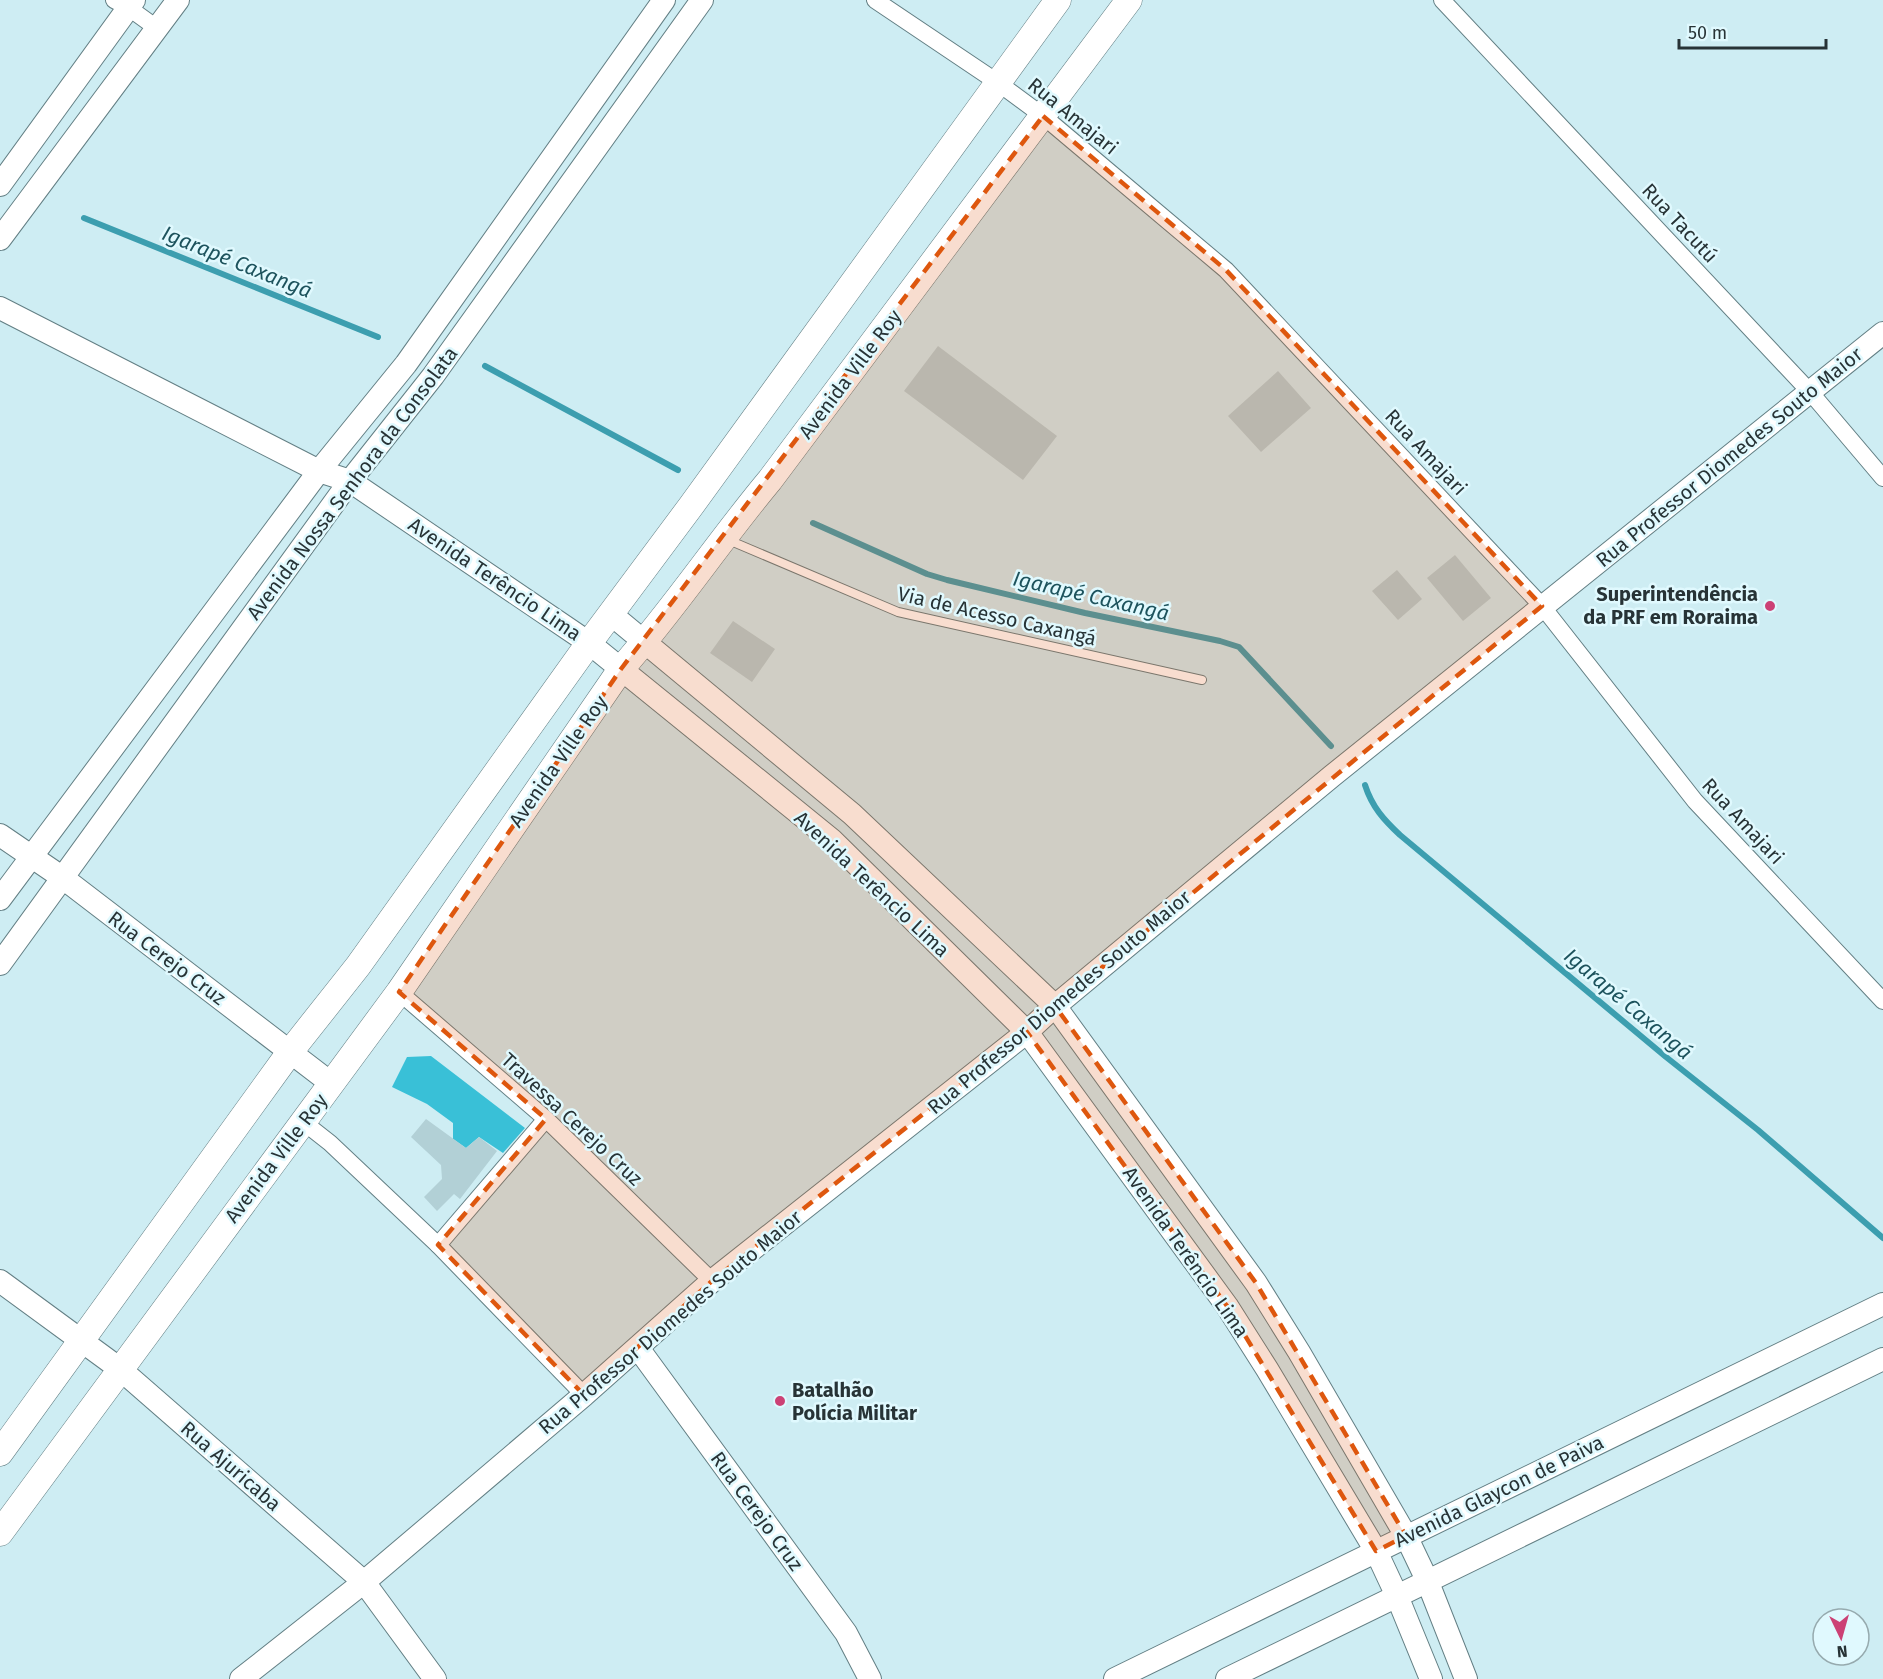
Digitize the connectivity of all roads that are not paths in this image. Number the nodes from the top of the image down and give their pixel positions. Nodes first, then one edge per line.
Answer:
1 (178, 0) edge
2 (664, 0) edge
3 (702, 0) edge
4 (875, 0) edge
5 (1058, 0) edge
6 (1129, 0) edge
7 (1442, 0) edge
8 (125, 3) edge
9 (158, 29) junction
10 (997, 82) junction
11 (1043, 116) junction
12 (0, 185) edge
13 (0, 239) edge
14 (0, 308) edge
15 (1883, 333) edge
16 (1811, 393) junction
17 (318, 471) junction
18 (1883, 478) edge
19 (350, 481) junction
20 (727, 533) junction
21 (1542, 606) junction
22 (612, 615) junction
23 (646, 641) junction
24 (589, 644) junction
25 (621, 669) junction
26 (1202, 680) dead end
27 (0, 835) edge
28 (30, 857) junction
29 (63, 878) junction
30 (0, 899) edge
31 (0, 964) edge
32 (399, 992) junction
33 (1883, 1001) edge
34 (1055, 1006) junction
35 (1027, 1032) junction
36 (290, 1052) junction
37 (332, 1084) junction
38 (546, 1119) junction
39 (302, 1121) junction
40 (438, 1245) junction
41 (0, 1281) edge
42 (712, 1281) junction
43 (1883, 1304) edge
44 (82, 1341) junction
45 (638, 1348) junction
46 (1299, 1352) junction
47 (1883, 1359) edge
48 (120, 1369) junction
49 (1267, 1369) junction
50 (584, 1395) junction
51 (0, 1454) edge
52 (0, 1533) edge
53 (1406, 1536) junction
54 (1376, 1551) junction
55 (1427, 1580) junction
56 (364, 1582) junction
57 (1397, 1596) junction
58 (241, 1679) edge
59 (435, 1679) edge
60 (870, 1679) edge
61 (1115, 1679) edge
62 (1227, 1679) edge
63 (1431, 1679) edge
64 (1466, 1679) edge

1 - 9 main road
2 - 17 main road, Avenida Nossa Senhora da Consolata
3 - 19 main road, Avenida Nossa Senhora da Consolata
4 - 10 street, Rua Amajari
5 - 10 main road
6 - 11 main road, Avenida Ville Roy
7 - 16 street, Rua Tacutú
8 - 9 street
8 - 12 main road
9 - 13 main road
10 - 11 street, Rua Amajari
10 - 22 main road
11 - 20 main road, Avenida Ville Roy
11 - 21 street, Rua Amajari
14 - 17 main road, Avenida Terêncio Lima
15 - 16 main road, Rua Professor Diomedes Souto Maior
16 - 18 street, Rua Tacutú
16 - 21 main road, Rua Professor Diomedes Souto Maior
17 - 19 main road, Avenida Terêncio Lima
17 - 28 main road, Avenida Nossa Senhora da Consolata
19 - 24 main road, Avenida Terêncio Lima
19 - 29 main road, Avenida Nossa Senhora da Consolata
20 - 23 main road, Avenida Ville Roy
20 - 26 lane, Via de Acesso Caxangá
21 - 33 street, Rua Amajari
21 - 34 main road, Rua Professor Diomedes Souto Maior
22 - 23 main road, Avenida Terêncio Lima
22 - 24 main road
23 - 25 main road, Avenida Ville Roy
23 - 34 main road, Avenida Terêncio Lima
24 - 25 main road, Avenida Terêncio Lima
24 - 36 main road
25 - 32 main road, Avenida Ville Roy
25 - 35 main road, Avenida Terêncio Lima
27 - 28 main road, Rua Cerejo Cruz
28 - 29 main road, Rua Cerejo Cruz
28 - 30 main road, Avenida Nossa Senhora da Consolata
29 - 31 main road, Avenida Nossa Senhora da Consolata
29 - 36 main road, Rua Cerejo Cruz
32 - 37 main road, Avenida Ville Roy
32 - 38 street, Travessa Cerejo Cruz
34 - 35 main road, Rua Professor Diomedes Souto Maior
34 - 46 main road, Avenida Terêncio Lima
35 - 42 main road, Rua Professor Diomedes Souto Maior
35 - 49 main road, Avenida Terêncio Lima
36 - 37 main road, Rua Cerejo Cruz
36 - 44 main road
37 - 39 main road, Avenida Ville Roy
38 - 40 street
38 - 42 street, Travessa Cerejo Cruz
39 - 40 street
39 - 48 main road, Avenida Ville Roy
40 - 50 street
41 - 44 main road, Rua Ajuricaba
42 - 45 main road, Rua Professor Diomedes Souto Maior
43 - 53 main road, Avenida Glaycon de Paiva
44 - 48 main road, Rua Ajuricaba
44 - 51 main road
45 - 50 main road, Rua Professor Diomedes Souto Maior
45 - 60 main road, Rua Cerejo Cruz
46 - 49 main road
46 - 53 main road, Avenida Terêncio Lima
47 - 55 main road
48 - 52 main road, Avenida Ville Roy
48 - 56 main road, Rua Ajuricaba
49 - 54 main road, Avenida Terêncio Lima
50 - 56 main road, Rua Professor Diomedes Souto Maior
53 - 54 main road, Avenida Glaycon de Paiva
53 - 55 main road, Avenida Terêncio Lima
54 - 57 main road, Avenida Terêncio Lima
54 - 61 main road, Avenida Glaycon de Paiva
55 - 57 main road
55 - 64 main road, Avenida Terêncio Lima
56 - 58 main road, Rua Professor Diomedes Souto Maior
56 - 59 main road, Rua Ajuricaba
57 - 62 main road
57 - 63 main road, Avenida Terêncio Lima

